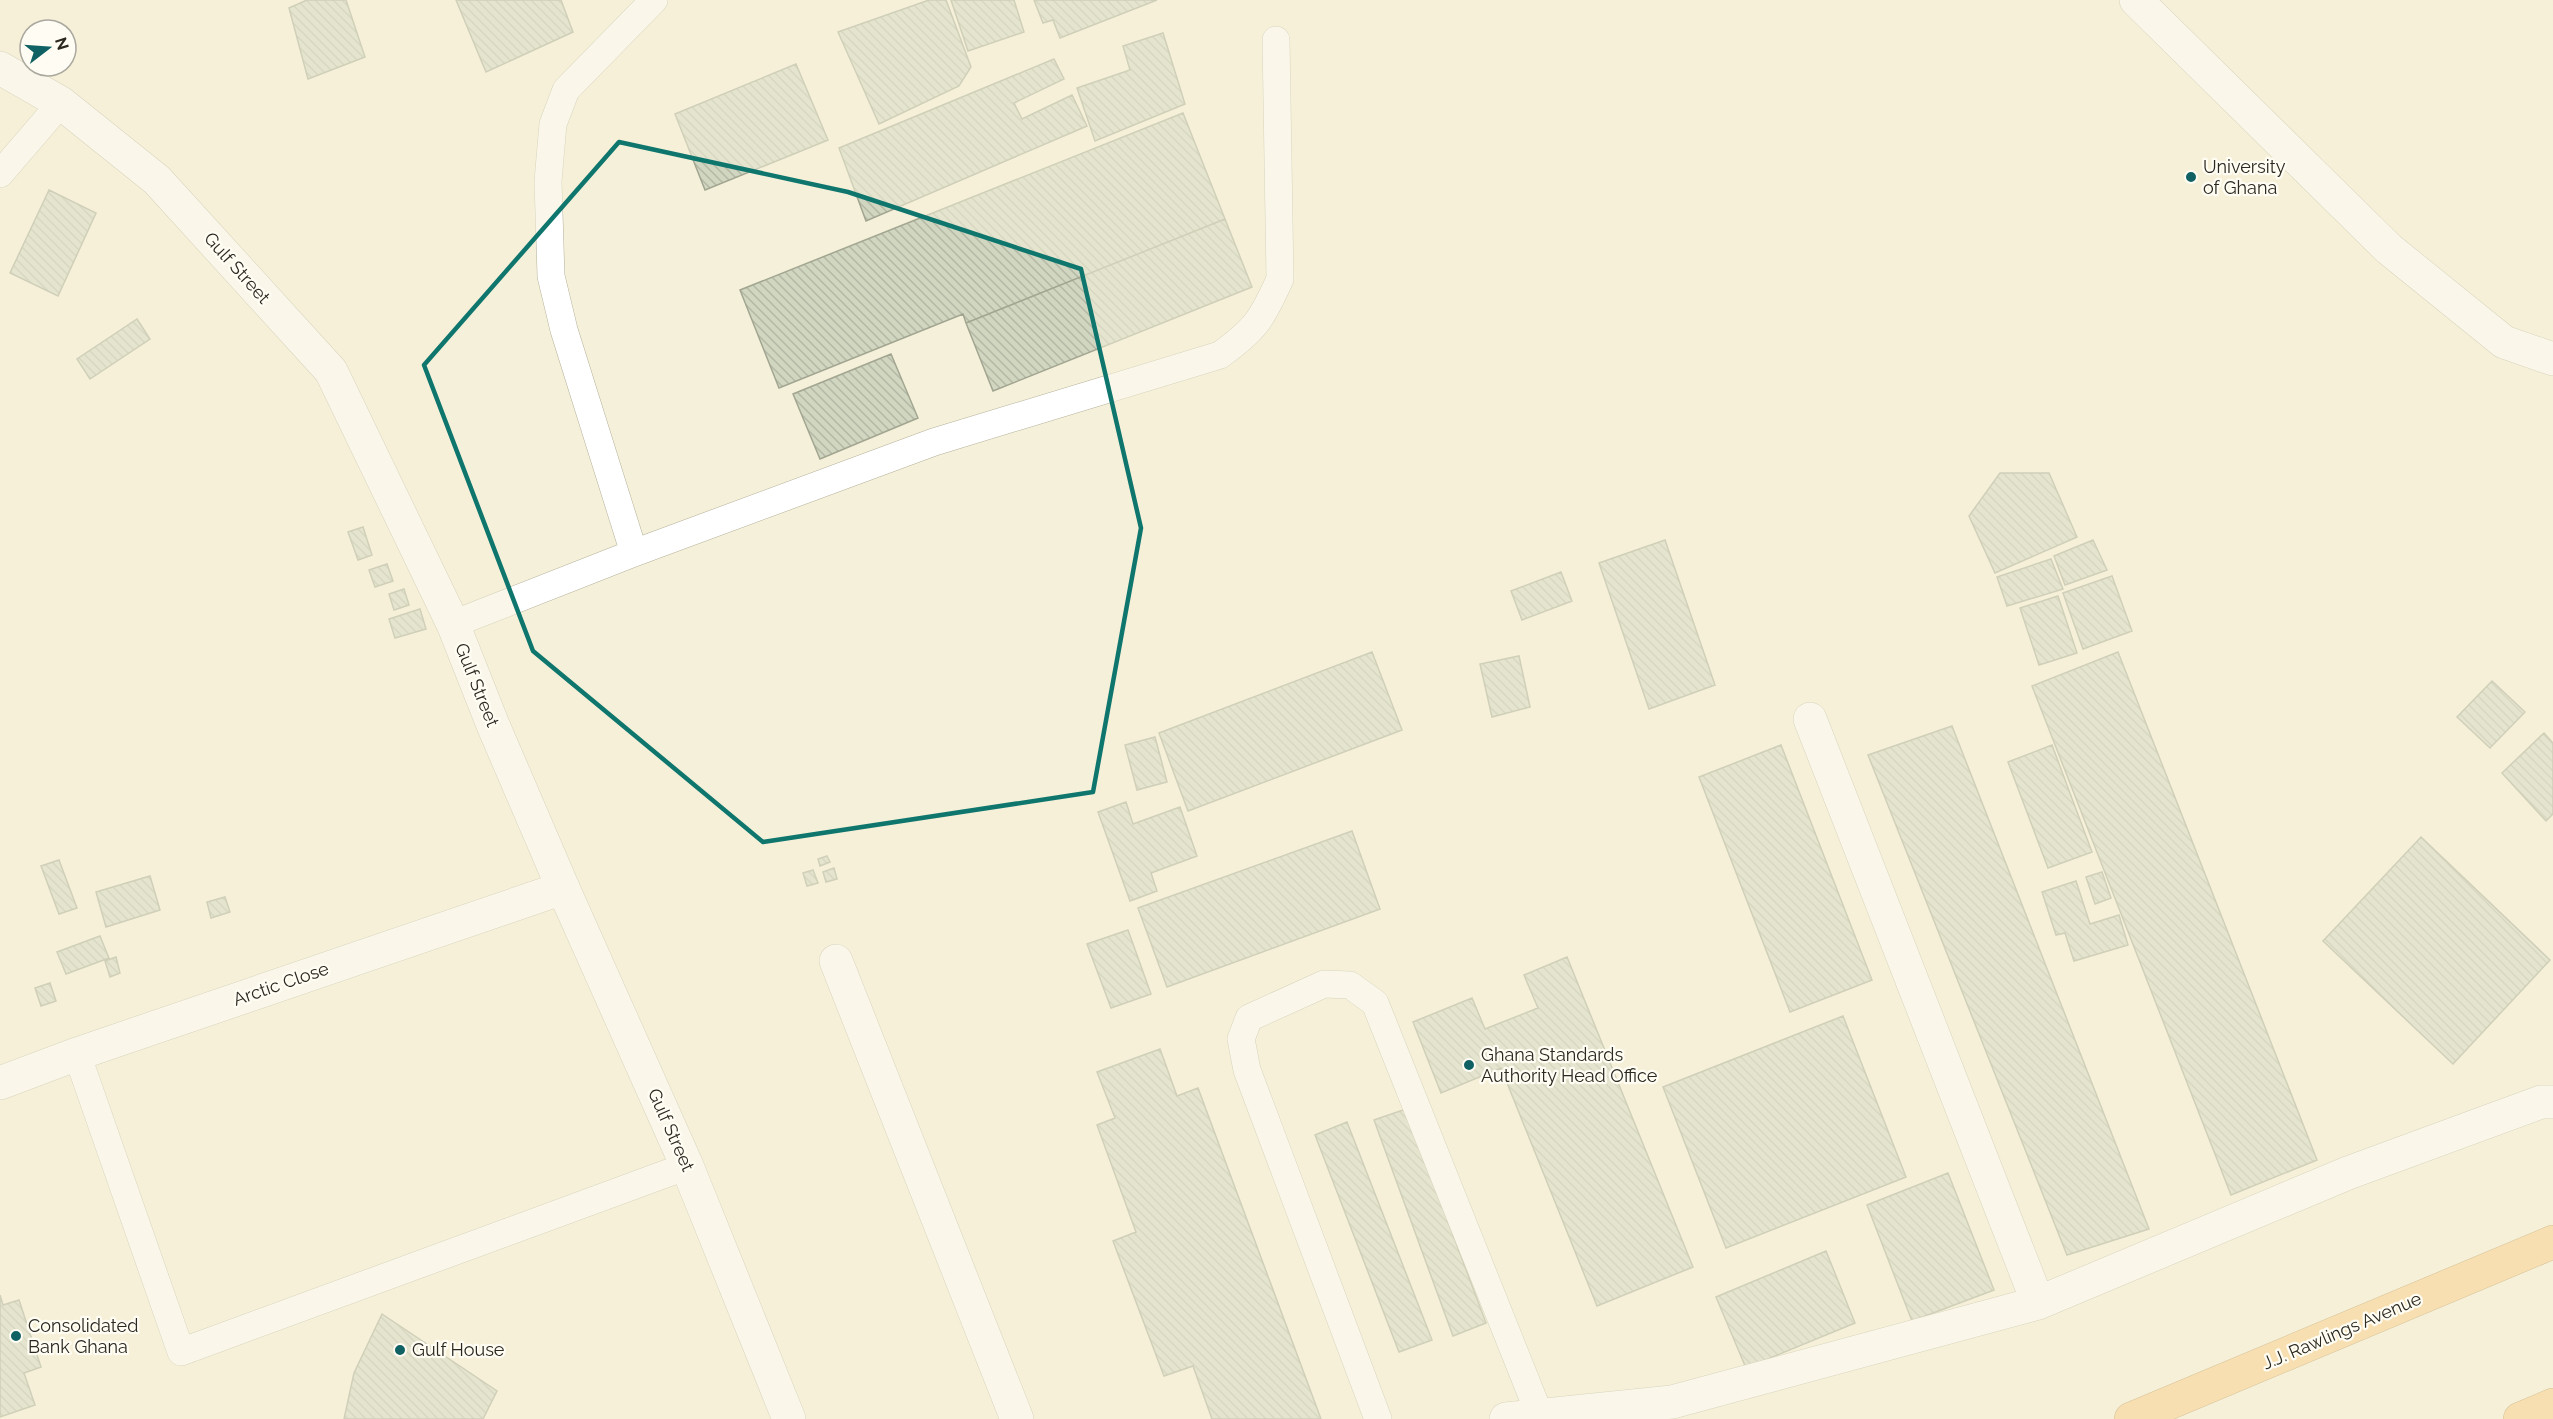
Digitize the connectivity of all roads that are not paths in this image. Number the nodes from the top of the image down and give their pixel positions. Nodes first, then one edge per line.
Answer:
1 (2136, 0) edge
2 (649, 2) edge
3 (1276, 40) dead end
4 (0, 68) edge
5 (61, 103) junction
6 (0, 174) edge
7 (2553, 359) edge
8 (634, 553) junction
9 (453, 624) junction
10 (1810, 719) dead end
11 (562, 888) junction
12 (836, 961) dead end
13 (77, 1054) junction
14 (0, 1083) edge
15 (2553, 1102) edge
16 (687, 1166) junction
17 (2553, 1242) edge
18 (2038, 1303) junction
19 (2553, 1405) edge
20 (1540, 1416) junction
21 (789, 1419) edge
22 (1017, 1419) edge
23 (1378, 1419) edge
24 (1506, 1419) edge
25 (2131, 1419) edge
26 (2520, 1419) edge

1 - 7 street
2 - 8 lane
3 - 8 lane
4 - 5 street, Gulf Street
5 - 6 lane
5 - 9 street, Gulf Street
8 - 9 lane
9 - 11 street, Gulf Street
10 - 18 street
11 - 13 street, Arctic Close
11 - 16 street, Gulf Street
12 - 22 street
13 - 14 street, Arctic Close
13 - 16 lane
15 - 18 street
16 - 21 street, Gulf Street
17 - 25 highway, J.J. Rawlings Avenue
18 - 20 street
19 - 26 highway
20 - 23 lane
20 - 24 street

